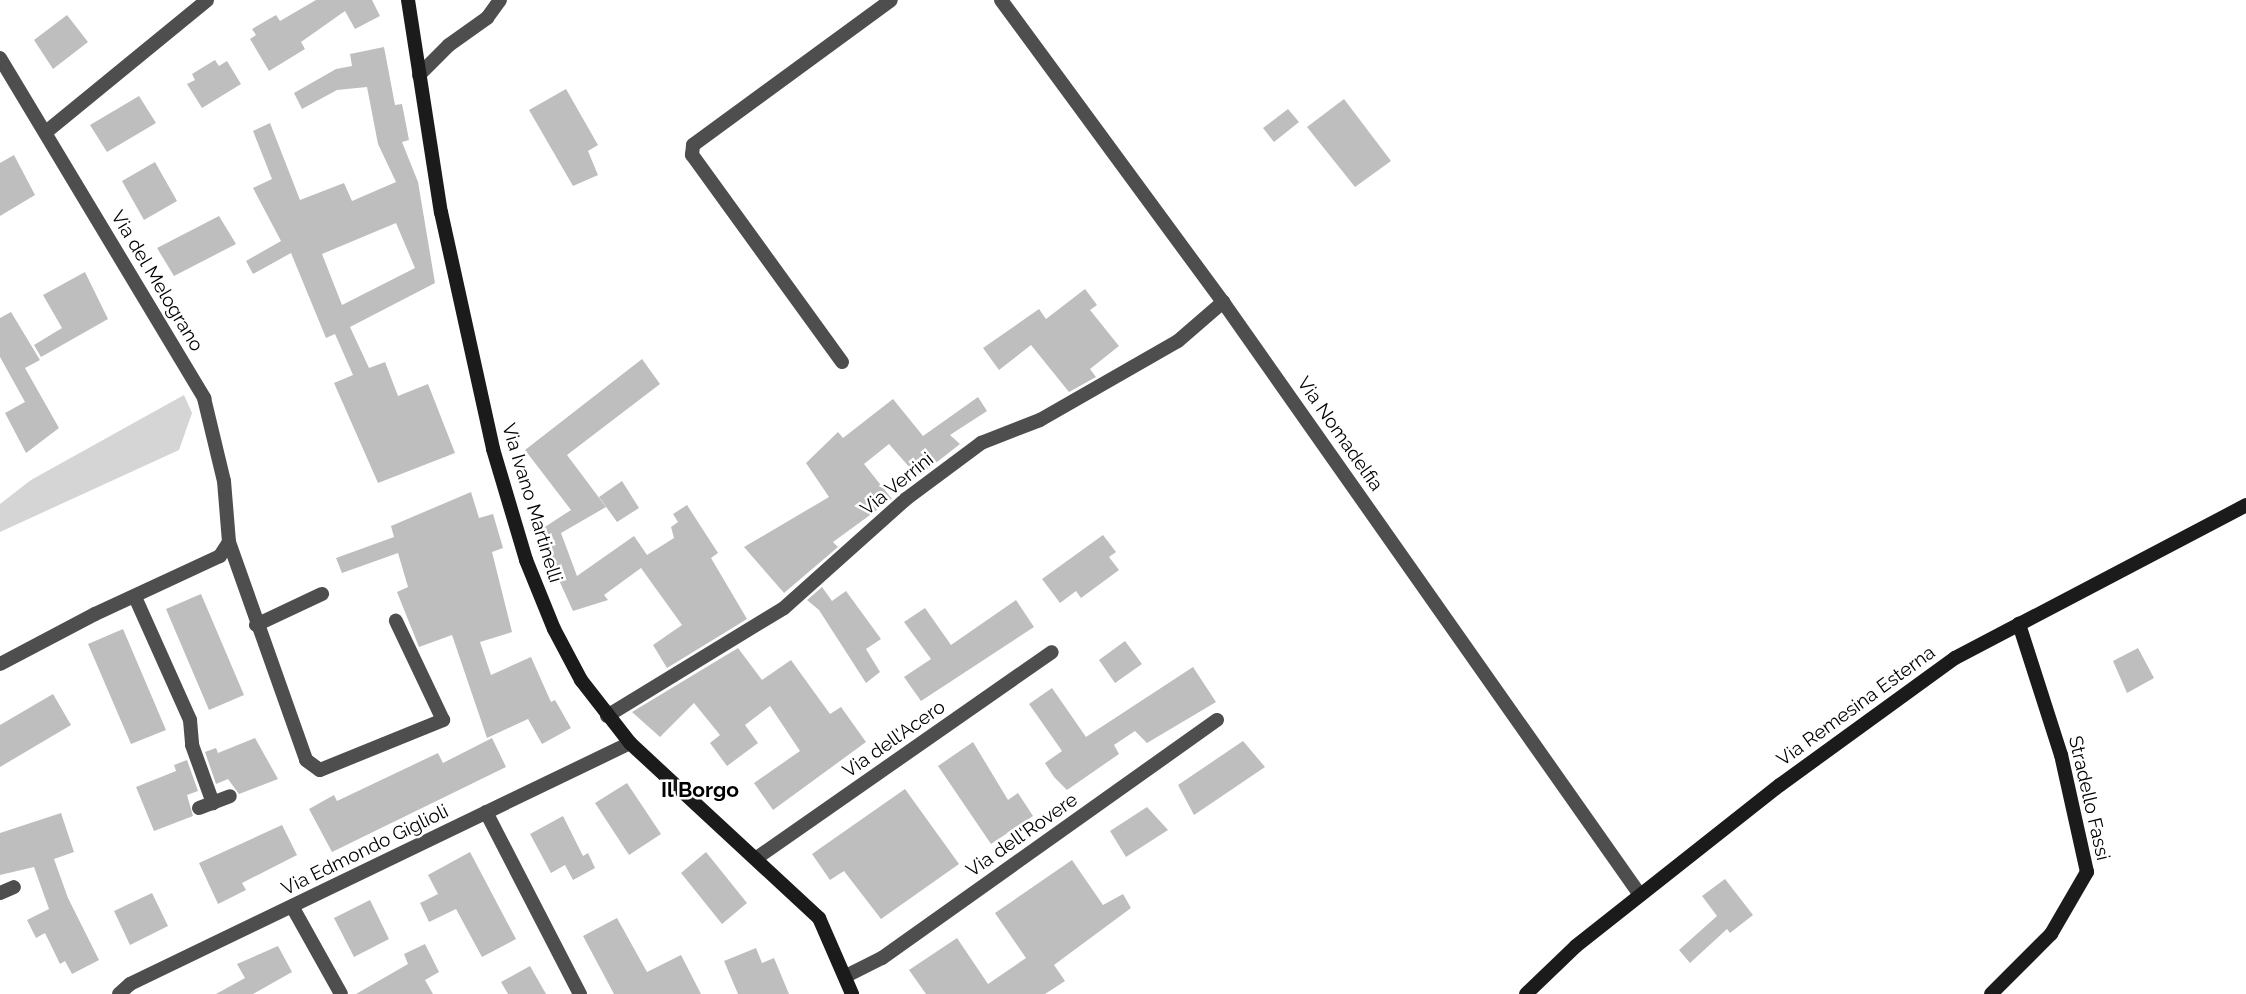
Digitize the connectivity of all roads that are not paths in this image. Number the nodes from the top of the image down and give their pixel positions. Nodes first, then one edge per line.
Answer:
1 (207, 0) edge
2 (408, 0) edge
3 (500, 0) edge
4 (891, 0) edge
5 (1002, 0) edge
6 (0, 58) edge
7 (419, 75) junction
8 (46, 132) junction
9 (1223, 302) junction
10 (842, 362) dead end
11 (2246, 505) edge
12 (229, 542) junction
13 (322, 594) dead end
14 (135, 597) junction
15 (396, 621) dead end
16 (2019, 624) junction
17 (256, 625) junction
18 (1052, 652) dead end
19 (0, 664) edge
20 (607, 716) junction
21 (1217, 720) dead end
22 (631, 743) junction
23 (230, 796) dead end
24 (486, 812) junction
25 (758, 857) junction
26 (1640, 895) junction
27 (293, 908) junction
28 (846, 976) junction
29 (119, 994) edge
30 (341, 994) edge
31 (580, 994) edge
32 (852, 994) edge
33 (1526, 994) edge
34 (1991, 994) edge

1 - 8 street
2 - 7 street, Via Ivano Martinelli
3 - 7 street
4 - 10 street
5 - 9 street, Via Nomadelfia
6 - 8 street, Via del Melograno
7 - 20 street, Via Ivano Martinelli
8 - 12 street, Via del Melograno
9 - 20 street, Via Verrini
9 - 26 street, Via Nomadelfia
11 - 16 street, Via Remesina Esterna
12 - 14 street
12 - 17 street, Via del Melograno
13 - 17 street
14 - 19 street
14 - 23 street
15 - 17 street, Via del Melograno
16 - 26 street, Via Remesina Esterna
16 - 34 street, Stradello Fassi
18 - 25 street, Via dell'Acero
20 - 22 street, Via Ivano Martinelli
21 - 28 street, Via dell'Rovere
22 - 24 street, Via Edmondo Giglioli
22 - 25 street, Via Ivano Martinelli
24 - 27 street, Via Edmondo Giglioli
24 - 31 street
25 - 28 street, Via Ivano Martinelli
26 - 33 street, Via Remesina Esterna
27 - 29 street, Via Edmondo Giglioli
27 - 30 street
28 - 32 street, Via Ivano Martinelli

